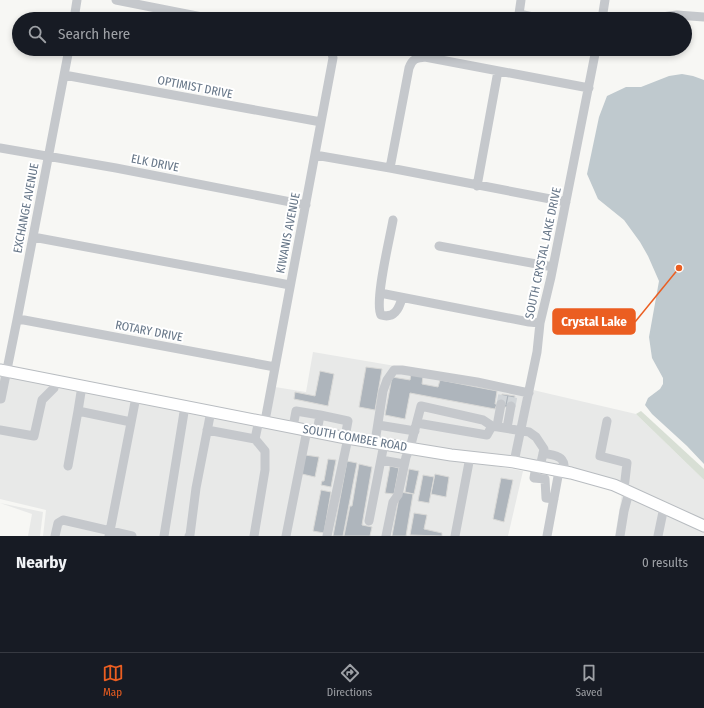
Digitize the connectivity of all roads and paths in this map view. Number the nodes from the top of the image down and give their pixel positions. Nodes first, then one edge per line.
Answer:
1 (77, 0) edge
2 (116, 0) edge
3 (521, 0) edge
4 (605, 0) edge
5 (75, 12) edge
6 (177, 12) edge
7 (519, 12) edge
8 (603, 12) edge
9 (692, 16) edge
10 (704, 17) edge
11 (67, 56) edge
12 (333, 56) edge
13 (595, 56) edge
14 (498, 70) junction
15 (64, 75) junction
16 (589, 88) junction
17 (321, 122) junction
18 (0, 148) edge
19 (316, 155) junction
20 (48, 157) junction
21 (390, 168) junction
22 (477, 186) junction
23 (566, 202) junction
24 (306, 204) junction
25 (393, 220) dead end
26 (33, 237) junction
27 (439, 246) dead end
28 (553, 267) junction
29 (290, 285) junction
30 (380, 293) junction
31 (402, 298) junction
32 (17, 320) junction
33 (540, 323) junction
34 (275, 367) junction
35 (4, 371) edge
36 (55, 381) junction
37 (82, 386) junction
38 (521, 393) junction
39 (136, 397) junction
40 (0, 399) edge
41 (501, 404) tunnel mouth
42 (185, 406) junction
43 (511, 406) tunnel mouth
44 (78, 411) junction
45 (211, 411) junction
46 (320, 416) junction
47 (262, 421) junction
48 (607, 421) dead end
49 (131, 422) junction
50 (378, 425) junction
51 (495, 426) junction
52 (293, 427) junction
53 (416, 427) junction
54 (507, 428) junction
55 (0, 430) edge
56 (207, 430) junction
57 (521, 430) junction
58 (312, 431) junction
59 (346, 437) junction
60 (255, 438) junction
61 (380, 443) junction
62 (410, 448) junction
63 (543, 454) junction
64 (470, 457) junction
65 (381, 460) junction
66 (514, 462) junction
67 (404, 464) junction
68 (68, 466) dead end
69 (538, 467) junction
70 (561, 471) junction
71 (626, 491) junction
72 (554, 499) junction
73 (664, 507) junction
74 (369, 521) dead end
75 (704, 526) edge
76 (110, 534) edge
77 (55, 536) edge
78 (132, 536) edge
79 (164, 536) edge
80 (189, 536) edge
81 (254, 536) edge
82 (286, 536) edge
83 (327, 536) edge
84 (386, 536) edge
85 (455, 536) edge
86 (547, 536) edge
87 (620, 536) edge
88 (658, 536) edge

1 - 5 street
2 - 6 street
3 - 7 street
4 - 8 street
9 - 10 street
11 - 15 street, EXCHANGE AVENUE
12 - 17 street, KIWANIS AVENUE
13 - 16 street, SOUTH CRYSTAL LAKE DRIVE
14 - 16 street
14 - 21 street
14 - 22 street
15 - 17 street, OPTIMIST DRIVE
15 - 20 street, EXCHANGE AVENUE
16 - 23 street, SOUTH CRYSTAL LAKE DRIVE
17 - 19 street, KIWANIS AVENUE
18 - 20 street, ELK DRIVE
19 - 21 street
19 - 24 street, KIWANIS AVENUE
20 - 24 street, ELK DRIVE
20 - 26 street, EXCHANGE AVENUE
21 - 22 street
22 - 23 street
23 - 28 street, SOUTH CRYSTAL LAKE DRIVE
24 - 29 street, KIWANIS AVENUE
25 - 30 street
26 - 29 street
26 - 32 street, EXCHANGE AVENUE
27 - 28 street
28 - 33 street, SOUTH CRYSTAL LAKE DRIVE
29 - 34 street, KIWANIS AVENUE
30 - 31 street
30 - 31 street
31 - 33 street
32 - 34 street, ROTARY DRIVE
32 - 35 street, EXCHANGE AVENUE
33 - 38 street, SOUTH CRYSTAL LAKE DRIVE
34 - 47 street, KIWANIS AVENUE
35 - 36 main road, SOUTH COMBEE ROAD
35 - 40 street, EXCHANGE AVENUE
36 - 37 main road, SOUTH COMBEE ROAD
36 - 55 street
37 - 39 main road, SOUTH COMBEE ROAD
37 - 44 street
38 - 50 street
38 - 57 street, SOUTH CRYSTAL LAKE DRIVE
39 - 42 main road, SOUTH COMBEE ROAD
39 - 49 street
41 - 51 street
42 - 45 main road, SOUTH COMBEE ROAD
42 - 79 street
43 - 54 street
44 - 49 street
44 - 68 street
45 - 47 main road, SOUTH COMBEE ROAD
45 - 56 street
46 - 52 street
46 - 58 street
46 - 59 street
47 - 52 main road, SOUTH COMBEE ROAD
47 - 60 street, KIWANIS AVENUE
48 - 71 street
49 - 76 street
50 - 53 street
50 - 61 street
51 - 53 street
51 - 53 street
51 - 54 street
52 - 58 main road, SOUTH COMBEE ROAD
53 - 62 street
54 - 57 street
56 - 60 street
56 - 80 street
57 - 63 street
57 - 66 street, SOUTH CRYSTAL LAKE DRIVE
58 - 59 main road, SOUTH COMBEE ROAD
58 - 82 street
59 - 61 main road, SOUTH COMBEE ROAD
59 - 83 street
60 - 81 street
61 - 62 main road, SOUTH COMBEE ROAD
61 - 65 street
62 - 64 main road, SOUTH COMBEE ROAD
62 - 67 street
63 - 69 street
63 - 70 street
64 - 66 main road, SOUTH COMBEE ROAD
64 - 85 street
65 - 67 street
65 - 74 street
66 - 69 main road, SOUTH COMBEE ROAD
67 - 84 street
69 - 70 main road, SOUTH COMBEE ROAD
69 - 72 street
70 - 71 main road, SOUTH COMBEE ROAD
70 - 72 street
71 - 73 main road, SOUTH COMBEE ROAD
71 - 87 street
72 - 86 street
73 - 75 main road, SOUTH COMBEE ROAD
73 - 88 street
76 - 77 street
76 - 78 street

